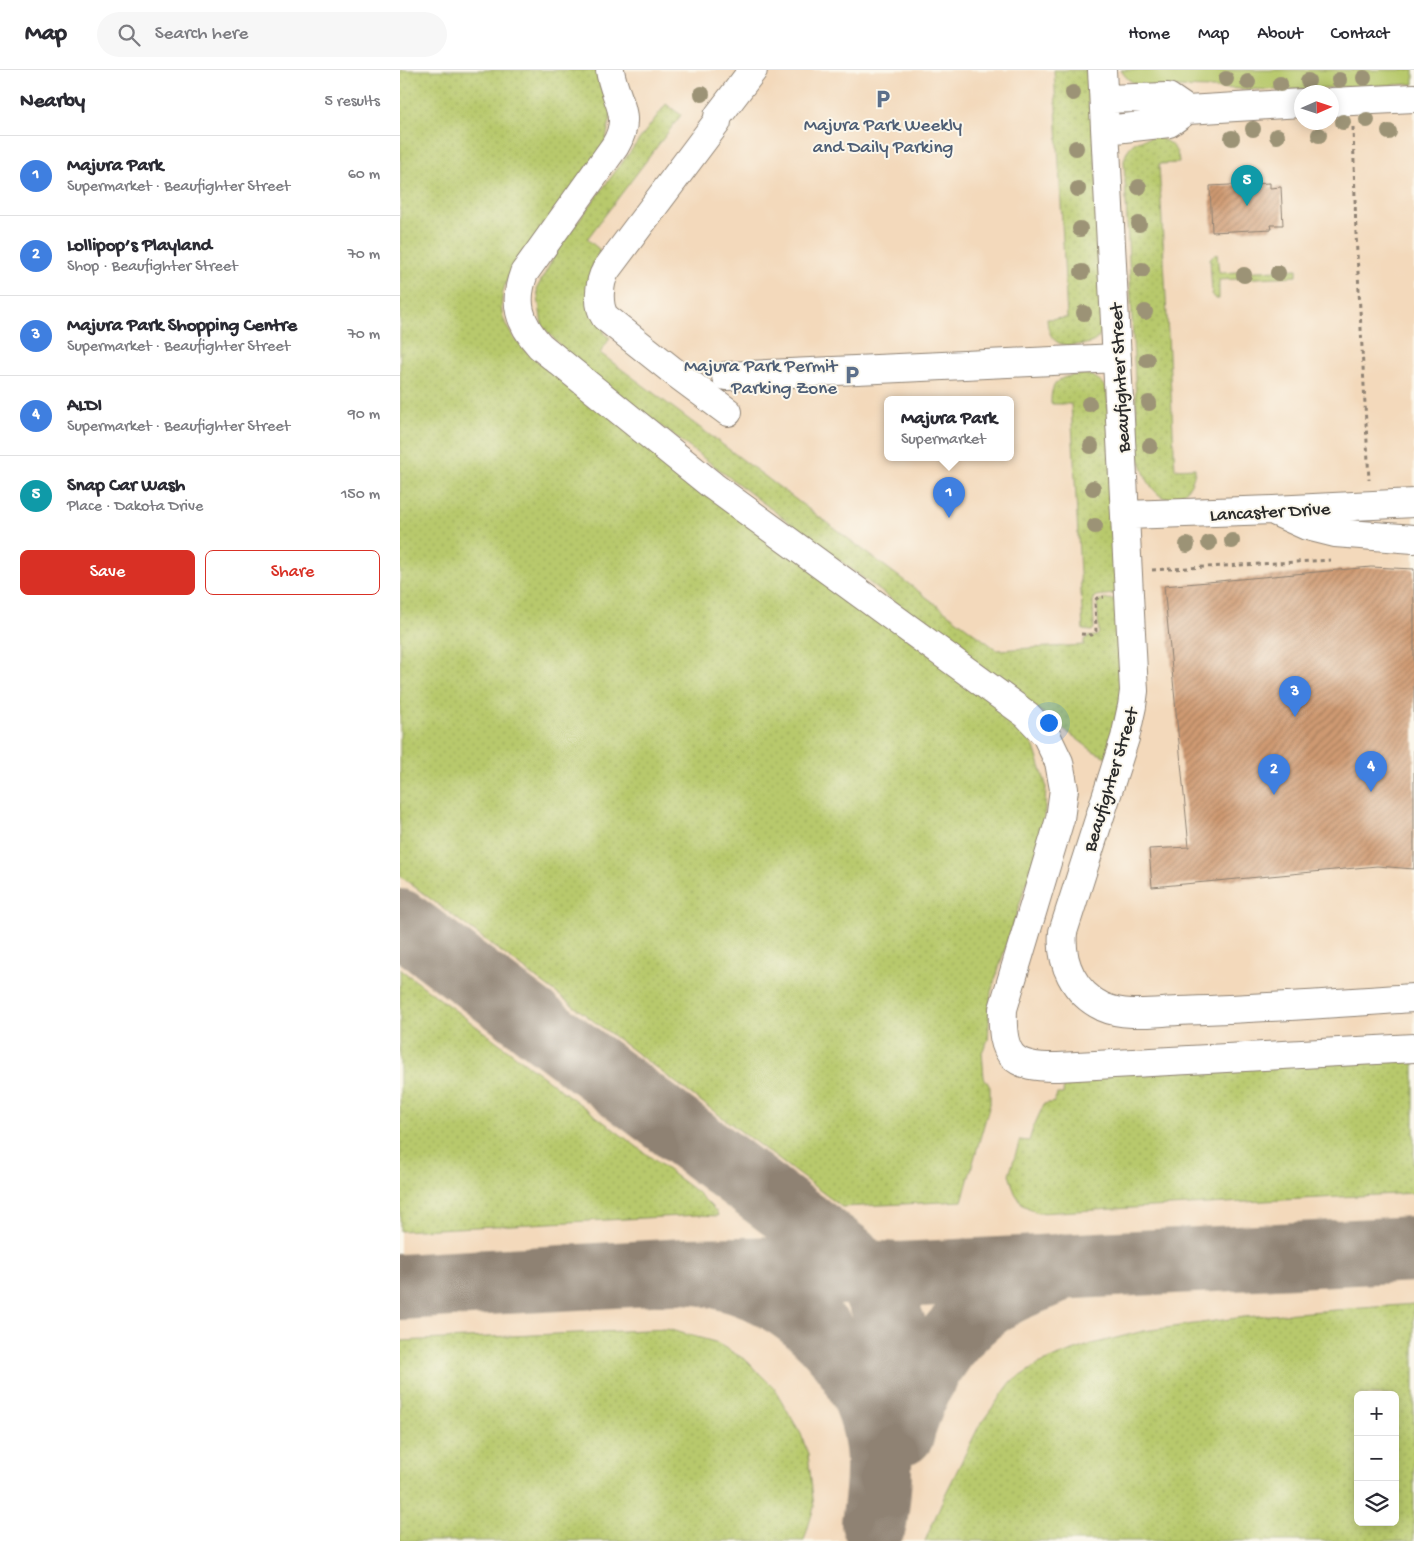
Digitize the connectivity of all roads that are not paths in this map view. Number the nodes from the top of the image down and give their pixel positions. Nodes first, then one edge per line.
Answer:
1 (610, 70) edge
2 (753, 70) edge
3 (1102, 70) edge
4 (1414, 98) edge
5 (1104, 99) junction
6 (1339, 102) edge
7 (1294, 103) edge
8 (1187, 110) junction
9 (1106, 130) junction
10 (1117, 358) junction
11 (726, 374) junction
12 (678, 375) junction
13 (1414, 503) edge
14 (1273, 510) junction
15 (1126, 514) junction
16 (1414, 539) edge
17 (1414, 998) edge
18 (1414, 1048) edge

1 - 18 street
2 - 12 street
3 - 5 street, Beaufighter Street
4 - 6 street
5 - 8 street
5 - 9 street, Beaufighter Street
7 - 8 street
8 - 9 street
9 - 10 street, Beaufighter Street
10 - 11 street
10 - 15 street, Beaufighter Street
11 - 12 street
11 - 12 street
13 - 14 street, Lancaster Drive
14 - 15 street, Lancaster Drive
14 - 16 street
15 - 17 street, Beaufighter Street

